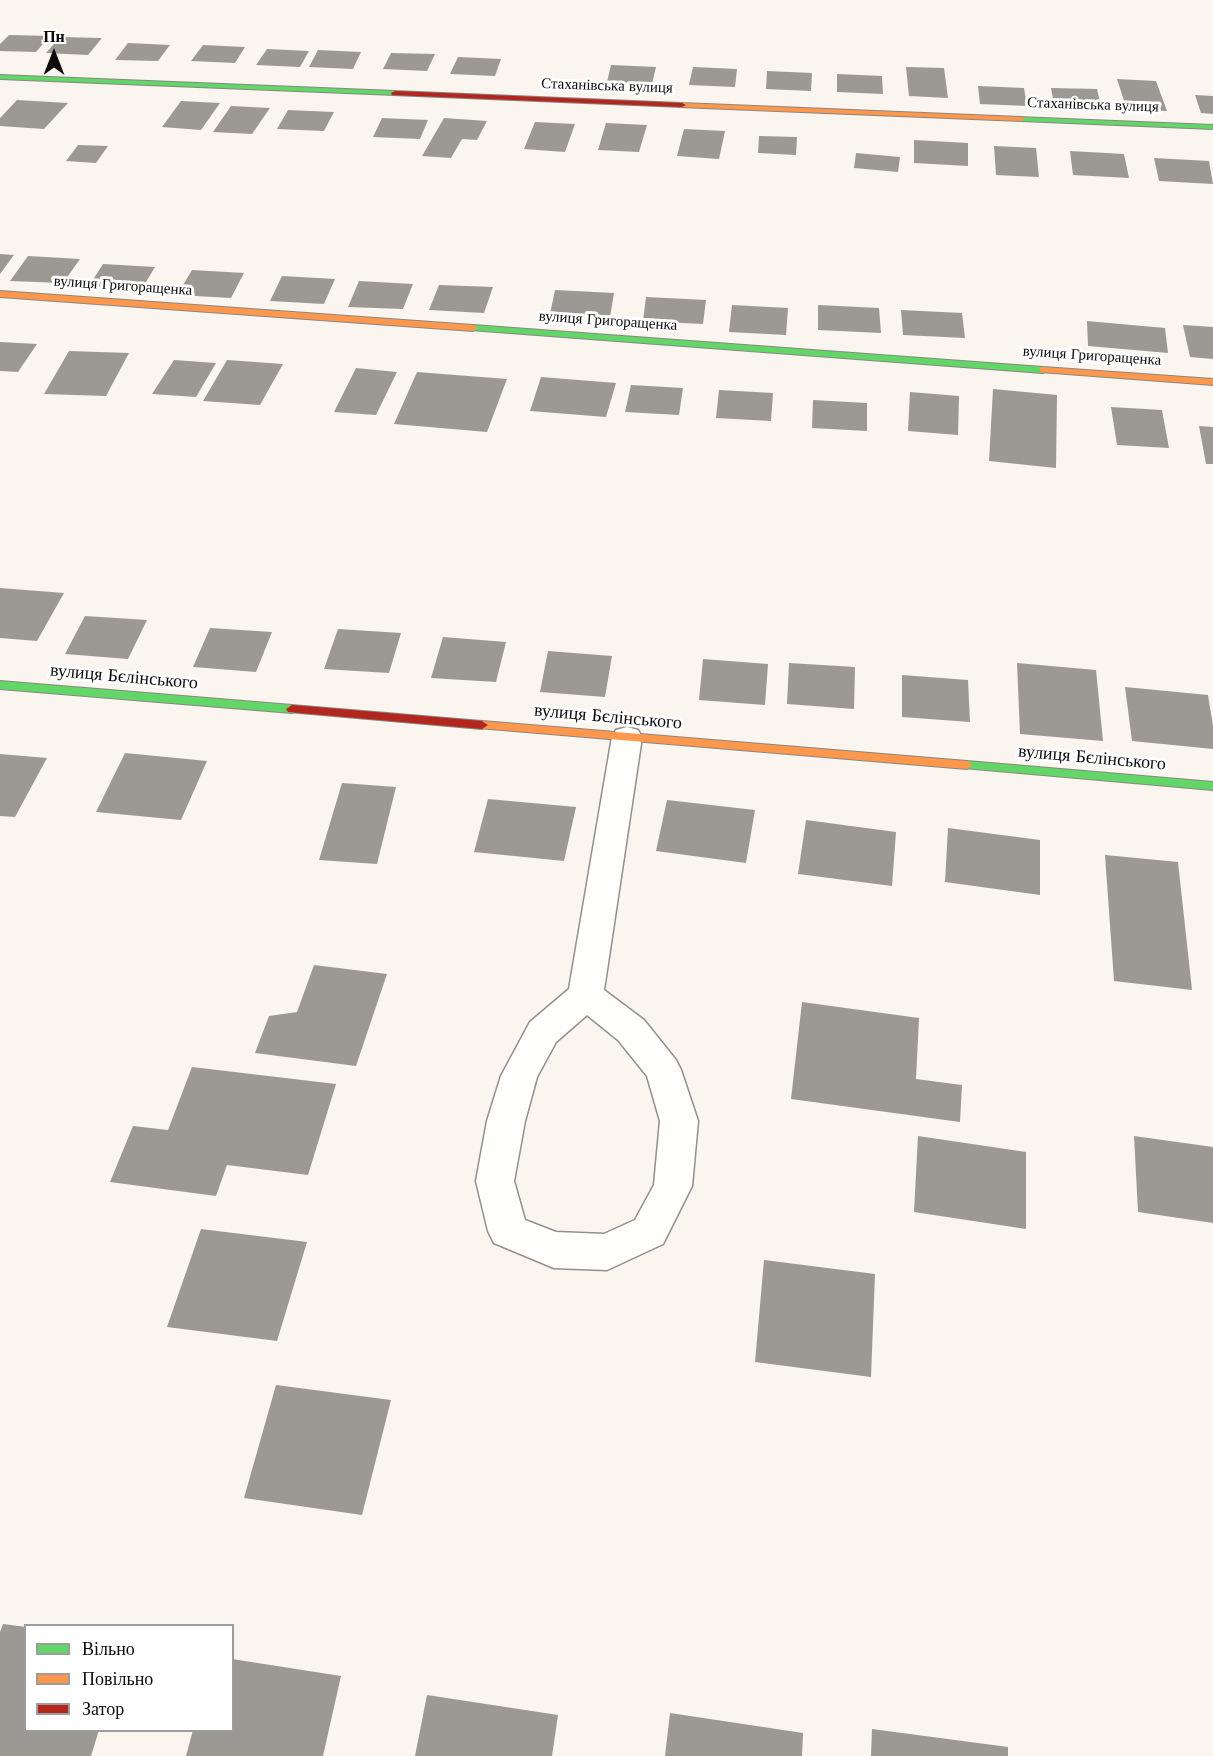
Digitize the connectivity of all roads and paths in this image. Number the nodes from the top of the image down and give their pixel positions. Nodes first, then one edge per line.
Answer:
1 (0, 77) edge
2 (1213, 127) edge
3 (0, 294) edge
4 (1213, 382) edge
5 (0, 684) edge
6 (627, 737) junction
7 (1213, 786) edge
8 (586, 995) junction

1 - 2 street, Стаханівська вулиця
3 - 4 street, вулиця Григоращенка
5 - 6 street, вулиця Бєлінського
6 - 7 street, вулиця Бєлінського
6 - 8 lane
8 - 8 lane

